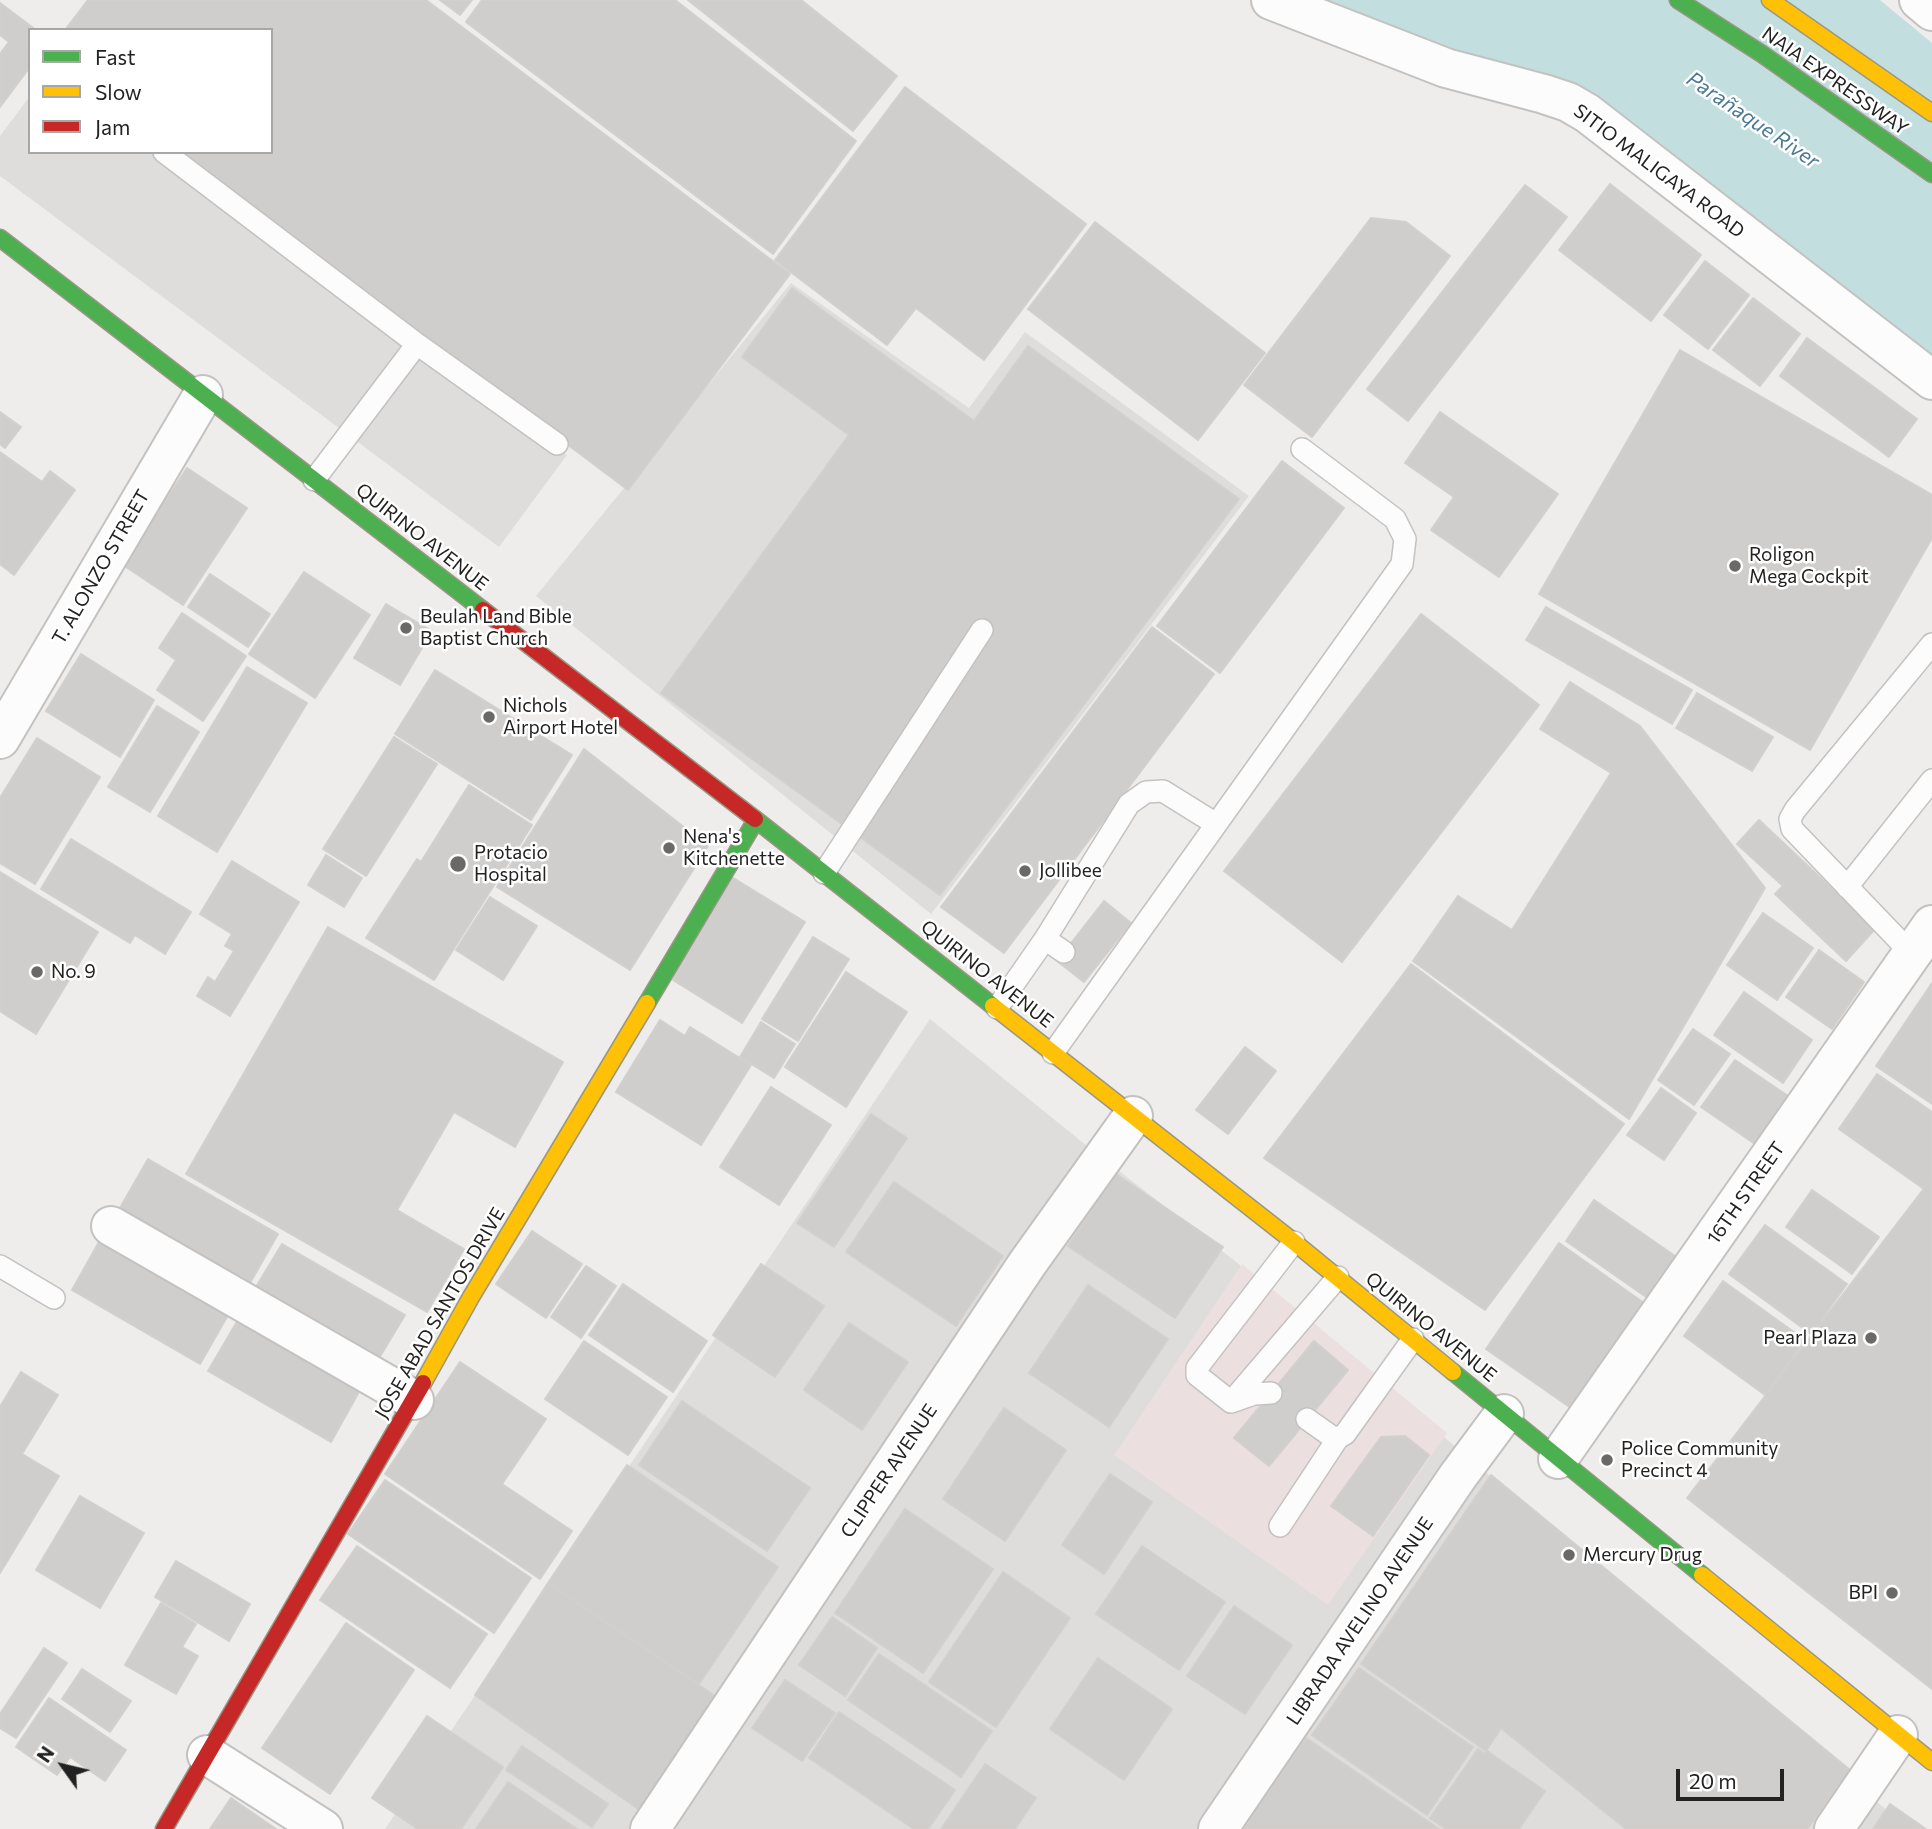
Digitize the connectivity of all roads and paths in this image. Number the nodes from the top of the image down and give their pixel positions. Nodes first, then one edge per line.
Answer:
1 (1271, 0) edge
2 (1678, 0) edge
3 (1770, 0) edge
4 (1919, 0) edge
5 (1932, 10) edge
6 (1932, 113) edge
7 (167, 154) edge
8 (1932, 174) edge
9 (0, 238) edge
10 (417, 345) junction
11 (1932, 380) edge
12 (203, 395) junction
13 (557, 444) dead end
14 (1302, 449) dead end
15 (314, 480) junction
16 (982, 629) dead end
17 (1932, 643) edge
18 (0, 739) edge
19 (1932, 780) edge
20 (756, 820) junction
21 (1216, 824) junction
22 (824, 873) junction
23 (1847, 887) junction
24 (1045, 939) junction
25 (1922, 940) edge
26 (1064, 952) dead end
27 (996, 1008) junction
28 (1053, 1054) junction
29 (1133, 1115) junction
30 (111, 1226) dead end
31 (1294, 1242) junction
32 (0, 1266) edge
33 (1338, 1278) junction
34 (54, 1298) dead end
35 (1413, 1339) junction
36 (1271, 1394) dead end
37 (414, 1400) junction
38 (1231, 1402) junction
39 (1504, 1414) junction
40 (1307, 1419) dead end
41 (1338, 1438) junction
42 (1558, 1459) junction
43 (1280, 1527) dead end
44 (1898, 1735) junction
45 (208, 1755) junction
46 (1932, 1762) edge
47 (164, 1829) edge
48 (323, 1829) edge
49 (650, 1829) edge
50 (1217, 1829) edge
51 (1833, 1829) edge

1 - 11 street, SITIO MALIGAYA ROAD
2 - 8 main road, NAIA EXPRESSWAY
3 - 6 main road, NAIA EXPRESSWAY
4 - 5 street
7 - 10 lane
9 - 12 main road, QUIRINO AVENUE
10 - 13 lane
10 - 15 lane
12 - 15 main road, QUIRINO AVENUE
12 - 18 street, T. ALONZO STREET
14 - 21 lane
15 - 20 main road, QUIRINO AVENUE
16 - 22 lane
17 - 23 lane
19 - 23 lane
20 - 22 main road, QUIRINO AVENUE
20 - 37 main road, JOSE ABAD SANTOS DRIVE
21 - 24 lane
21 - 28 lane
22 - 27 main road, QUIRINO AVENUE
23 - 25 lane
24 - 26 lane
24 - 27 lane
25 - 42 street, 16TH STREET
27 - 28 main road, QUIRINO AVENUE
28 - 29 main road, QUIRINO AVENUE
29 - 31 main road, QUIRINO AVENUE
29 - 49 street, CLIPPER AVENUE
30 - 37 street
31 - 33 main road, QUIRINO AVENUE
31 - 38 lane
32 - 34 lane
33 - 35 main road, QUIRINO AVENUE
33 - 38 lane
35 - 39 main road, QUIRINO AVENUE
35 - 41 lane
36 - 38 lane
37 - 45 main road, JOSE ABAD SANTOS DRIVE
39 - 42 main road, QUIRINO AVENUE
39 - 50 street, LIBRADA AVELINO AVENUE
40 - 41 lane
41 - 43 lane
42 - 44 main road, QUIRINO AVENUE
44 - 46 main road, QUIRINO AVENUE
44 - 51 street
45 - 47 main road, JOSE ABAD SANTOS DRIVE
45 - 48 street

